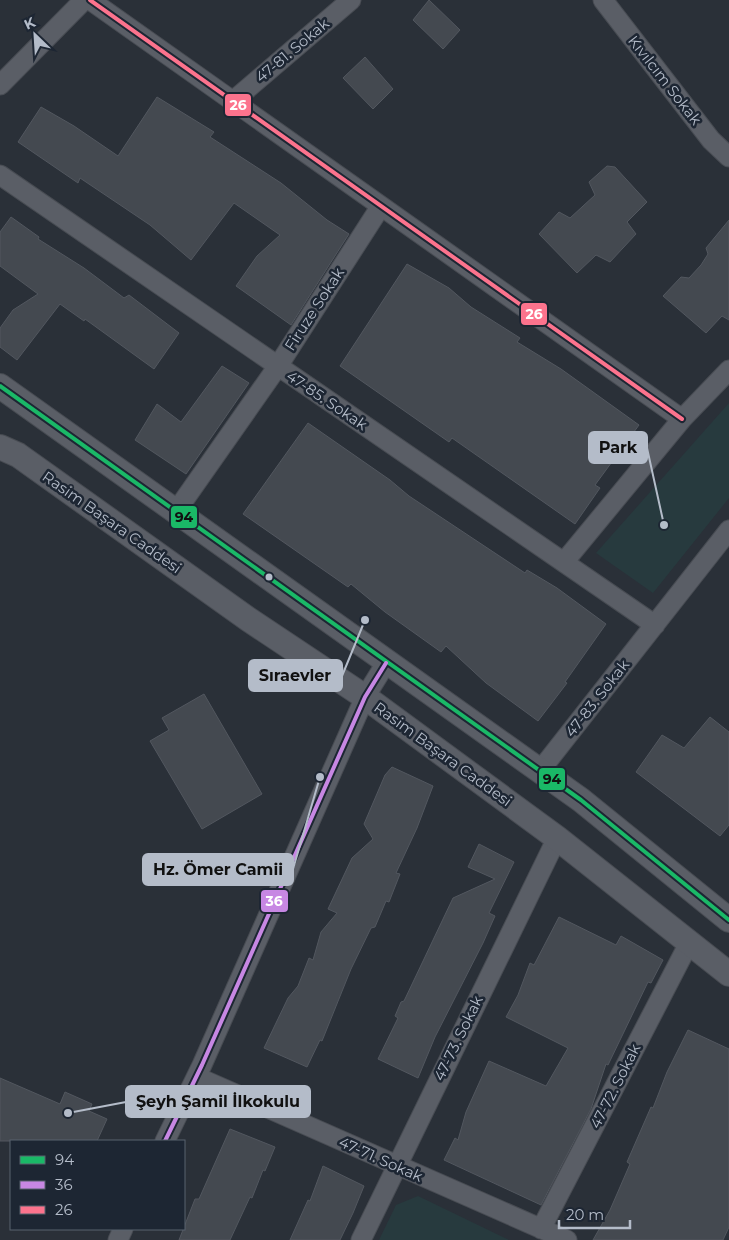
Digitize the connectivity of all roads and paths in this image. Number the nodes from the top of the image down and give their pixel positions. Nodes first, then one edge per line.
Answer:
1 (84, 0) edge
2 (90, 0) edge
3 (351, 0) edge
4 (603, 0) edge
5 (0, 85) edge
6 (233, 101) junction
7 (729, 157) edge
8 (0, 175) edge
9 (382, 206) junction
10 (278, 366) junction
11 (729, 370) edge
12 (0, 386) edge
13 (682, 419) junction
14 (0, 447) edge
15 (177, 510) junction
16 (729, 530) edge
17 (564, 562) junction
18 (655, 625) junction
19 (386, 663) junction
20 (365, 697) junction
21 (539, 772) junction
22 (557, 838) junction
23 (729, 920) edge
24 (689, 944) junction
25 (729, 974) edge
26 (197, 1076) junction
27 (165, 1140) edge
28 (395, 1166) junction
29 (541, 1229) junction
30 (361, 1240) edge
31 (567, 1240) edge

1 - 5 street
2 - 6 street
3 - 6 street, 47-81. Sokak
4 - 7 street, Kıvılcım Sokak
6 - 9 street
8 - 10 street, 47-85. Sokak
9 - 10 street, Firuze Sokak
9 - 13 street
10 - 15 street, Firuze Sokak
10 - 17 street, 47-85. Sokak
11 - 13 street
12 - 15 street
13 - 17 street
14 - 20 street, Rasim Başara Caddesi
15 - 19 street
16 - 18 street, 47-83. Sokak
17 - 18 street, 47-85. Sokak
18 - 21 street, 47-83. Sokak
19 - 20 street
19 - 21 street
20 - 22 street, Rasim Başara Caddesi
20 - 26 street
21 - 23 street
22 - 24 street, Rasim Başara Caddesi
22 - 28 street, 47-73. Sokak
24 - 25 street, Rasim Başara Caddesi
24 - 29 street, 47-72. Sokak
26 - 27 street
26 - 28 street, 47-71. Sokak
28 - 29 street, 47-71. Sokak
28 - 30 street, 47-73. Sokak
29 - 31 street, 47-71. Sokak

